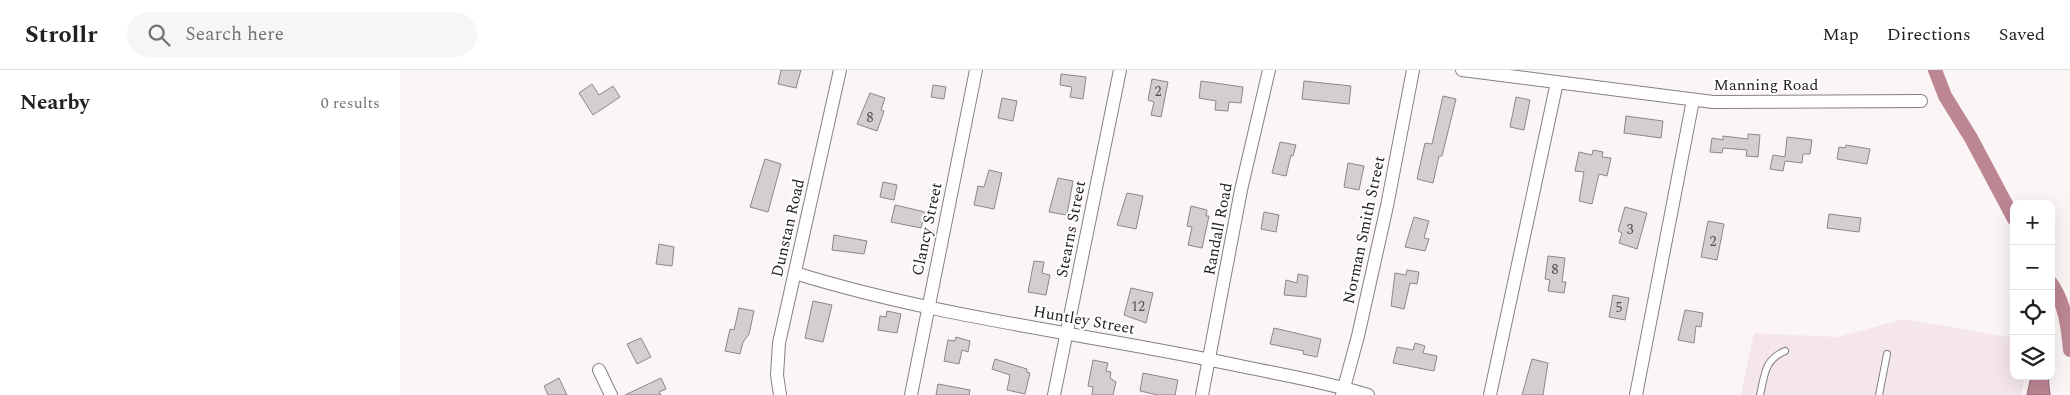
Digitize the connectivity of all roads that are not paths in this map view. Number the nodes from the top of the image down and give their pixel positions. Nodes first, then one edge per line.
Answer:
1 (840, 70) edge
2 (976, 70) edge
3 (1120, 70) edge
4 (1269, 70) edge
5 (1413, 70) edge
6 (1462, 70) edge
7 (1557, 82) junction
8 (1693, 100) junction
9 (1921, 101) dead end
10 (795, 274) junction
11 (927, 307) junction
12 (1067, 333) junction
13 (1785, 351) dead end
14 (1887, 354) dead end
15 (1209, 359) junction
16 (599, 370) dead end
17 (1343, 391) edge
18 (611, 395) edge
19 (780, 395) edge
20 (911, 395) edge
21 (1054, 395) edge
22 (1202, 395) edge
23 (1368, 395) edge
24 (1490, 395) edge
25 (1636, 395) edge
26 (1760, 395) edge
27 (1878, 395) edge

1 - 10 street, Dunstan Road
2 - 11 street, Clancy Street
3 - 12 street, Stearns Street
4 - 15 street, Randall Road
5 - 17 street, Norman Smith Street
6 - 7 street, Manning Road
7 - 8 street, Manning Road
7 - 24 street
8 - 9 street, Manning Road
8 - 25 street
10 - 11 street, Huntley Street
10 - 19 street, Dunstan Road
11 - 12 street, Huntley Street
11 - 20 street, Clancy Street
12 - 15 street, Huntley Street
12 - 21 street, Stearns Street
13 - 26 lane
14 - 27 lane
15 - 17 street, Huntley Street
15 - 22 street, Randall Road
16 - 18 street
17 - 23 street, Huntley Street

